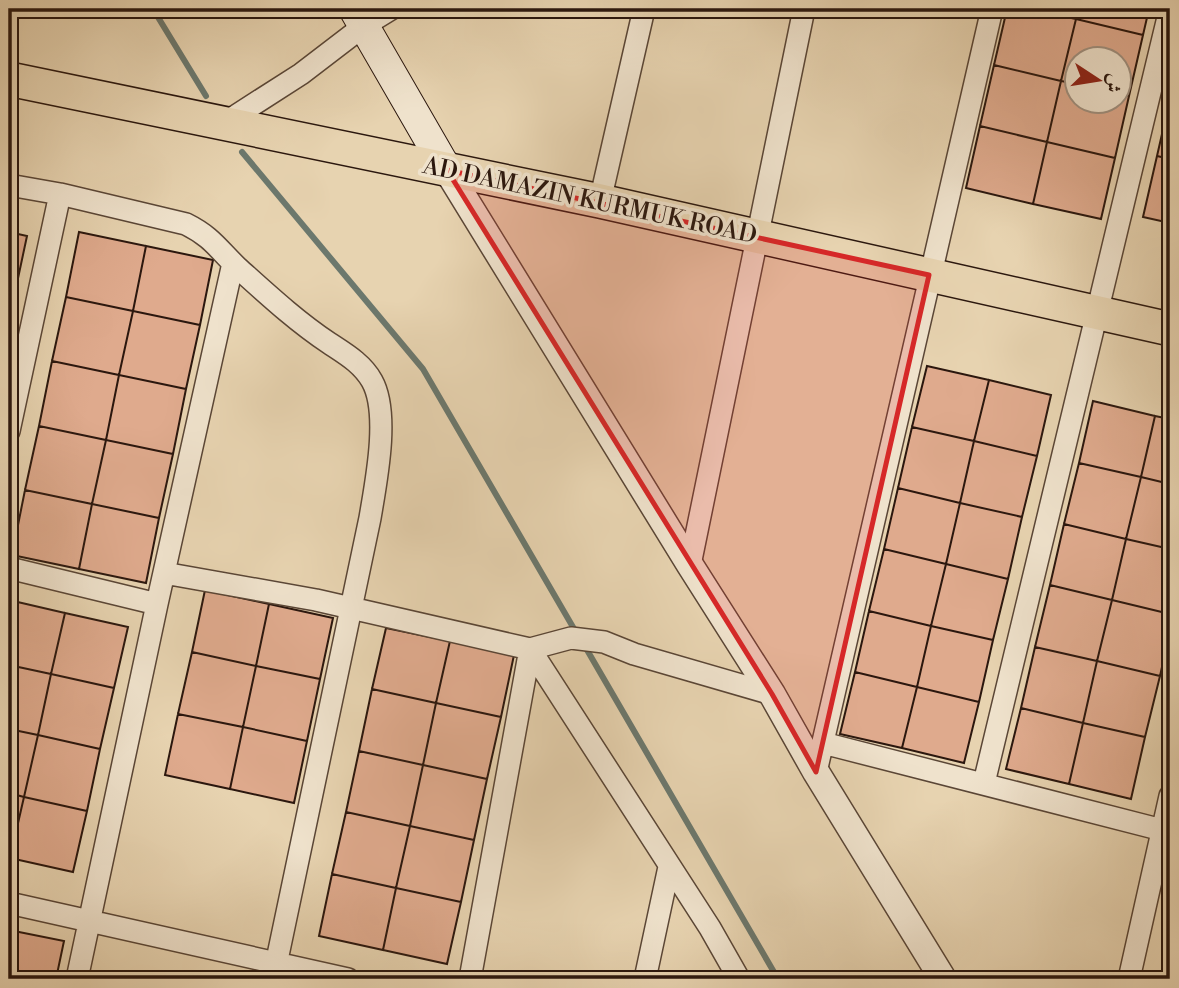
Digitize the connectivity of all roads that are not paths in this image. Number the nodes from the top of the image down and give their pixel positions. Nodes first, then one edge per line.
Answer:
1 (391, 9) edge
2 (644, 9) edge
3 (804, 9) edge
4 (992, 9) edge
5 (1170, 9) edge
6 (360, 17) edge
7 (9, 79) edge
8 (223, 124) junction
9 (447, 170) junction
10 (9, 185) edge
11 (60, 194) junction
12 (600, 201) junction
13 (757, 235) junction
14 (233, 263) junction
15 (929, 275) junction
16 (1097, 314) junction
17 (1170, 329) edge
18 (9, 431) edge
19 (690, 565) junction
20 (9, 568) edge
21 (164, 573) junction
22 (157, 604) junction
23 (351, 608) junction
24 (530, 649) junction
25 (772, 694) junction
26 (823, 743) junction
27 (816, 772) junction
28 (984, 783) junction
29 (1170, 796) edge
30 (1166, 831) edge
31 (670, 867) junction
32 (9, 903) edge
33 (88, 920) junction
34 (275, 971) edge
35 (77, 979) edge
36 (348, 979) edge
37 (470, 979) edge
38 (645, 979) edge
39 (739, 979) edge
40 (943, 979) edge
41 (1129, 979) edge

1 - 6 street
2 - 12 street
3 - 13 street
4 - 15 street
5 - 16 street
6 - 8 street
6 - 9 main road
7 - 8 highway, AD DAMAZIN KURMUK ROAD
8 - 9 highway, AD DAMAZIN KURMUK ROAD
9 - 12 highway, AD DAMAZIN KURMUK ROAD
9 - 19 street
10 - 11 street
11 - 14 street
11 - 18 street
12 - 13 highway, AD DAMAZIN KURMUK ROAD
13 - 15 highway, AD DAMAZIN KURMUK ROAD
13 - 19 street
14 - 21 street
14 - 23 street
15 - 16 highway, AD DAMAZIN KURMUK ROAD
15 - 26 street
16 - 17 highway, AD DAMAZIN KURMUK ROAD
16 - 28 street
19 - 25 street
20 - 22 street
21 - 22 street
21 - 23 street
22 - 33 street
23 - 24 street
23 - 34 street
24 - 25 street
24 - 31 street
24 - 37 street
25 - 27 street
26 - 27 street
26 - 28 street
27 - 40 street
28 - 30 street
29 - 30 street
30 - 41 street
31 - 38 street
31 - 39 street
32 - 33 street
33 - 34 street
33 - 35 street
34 - 36 street

